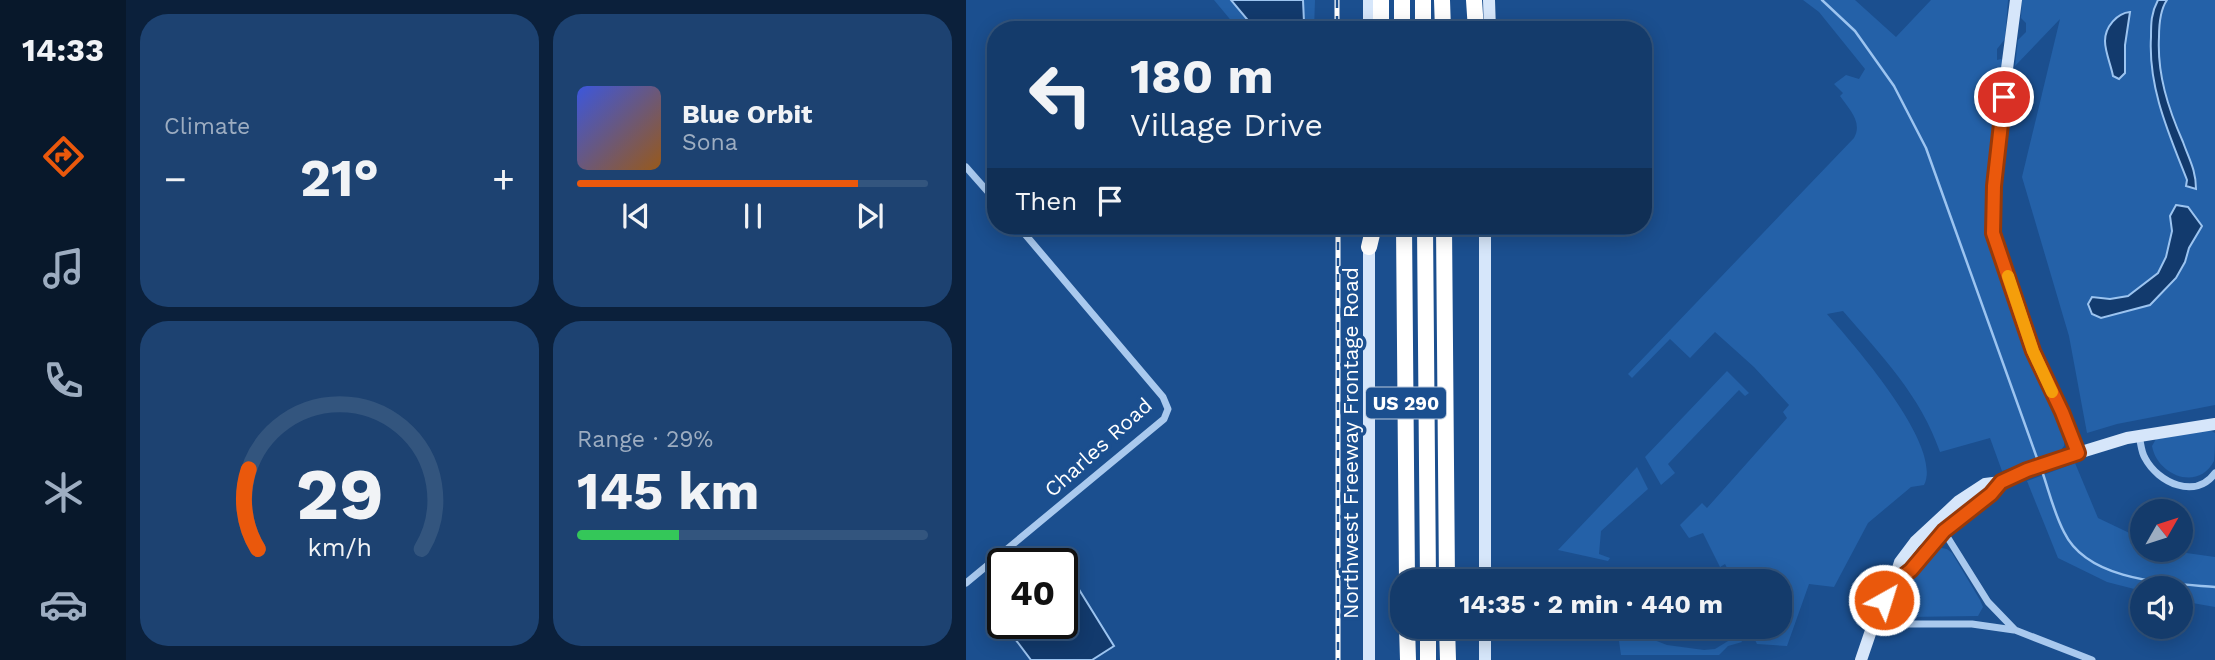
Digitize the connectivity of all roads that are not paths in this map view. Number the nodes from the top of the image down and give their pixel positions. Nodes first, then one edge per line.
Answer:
1 (1369, 0) edge
2 (1381, 0) edge
3 (1402, 0) edge
4 (1423, 0) edge
5 (1442, 0) edge
6 (1474, 0) edge
7 (1489, 0) edge
8 (2016, 0) edge
9 (1369, 21) edge
10 (1381, 21) edge
11 (1402, 21) edge
12 (1423, 21) edge
13 (1443, 21) edge
14 (1475, 21) edge
15 (1490, 21) edge
16 (966, 167) edge
17 (987, 191) edge
18 (1025, 235) edge
19 (1369, 235) edge
20 (1372, 235) edge
21 (1404, 235) edge
22 (1425, 235) edge
23 (1444, 235) edge
24 (1485, 235) edge
25 (1369, 247) junction
26 (2215, 424) edge
27 (2139, 436) junction
28 (2078, 453) junction
29 (2215, 473) edge
30 (1940, 525) junction
31 (1407, 569) edge
32 (1427, 569) edge
33 (1447, 569) edge
34 (1485, 569) edge
35 (966, 583) edge
36 (1876, 616) junction
37 (2015, 630) junction
38 (1407, 639) edge
39 (1428, 639) edge
40 (1447, 639) edge
41 (1485, 639) edge
42 (1369, 660) edge
43 (1408, 660) edge
44 (1428, 660) edge
45 (1448, 660) edge
46 (1485, 660) edge
47 (1861, 660) edge
48 (2092, 660) edge

1 - 9 street
2 - 10 highway
3 - 11 highway
4 - 12 highway
5 - 13 highway
6 - 14 highway
7 - 15 street
8 - 28 street
16 - 17 street
18 - 35 street, Charles Road
19 - 25 street, Northwest Freeway Frontage Road
20 - 25 highway
21 - 31 highway, US 290
22 - 32 highway
23 - 33 highway, US 290
24 - 34 street
25 - 42 street, Northwest Freeway Frontage Road
26 - 27 street
27 - 28 street
27 - 29 street
28 - 30 street
30 - 36 street
30 - 37 street
36 - 37 street
36 - 47 street
37 - 48 street
38 - 43 highway
39 - 44 highway
40 - 45 highway
41 - 46 street

